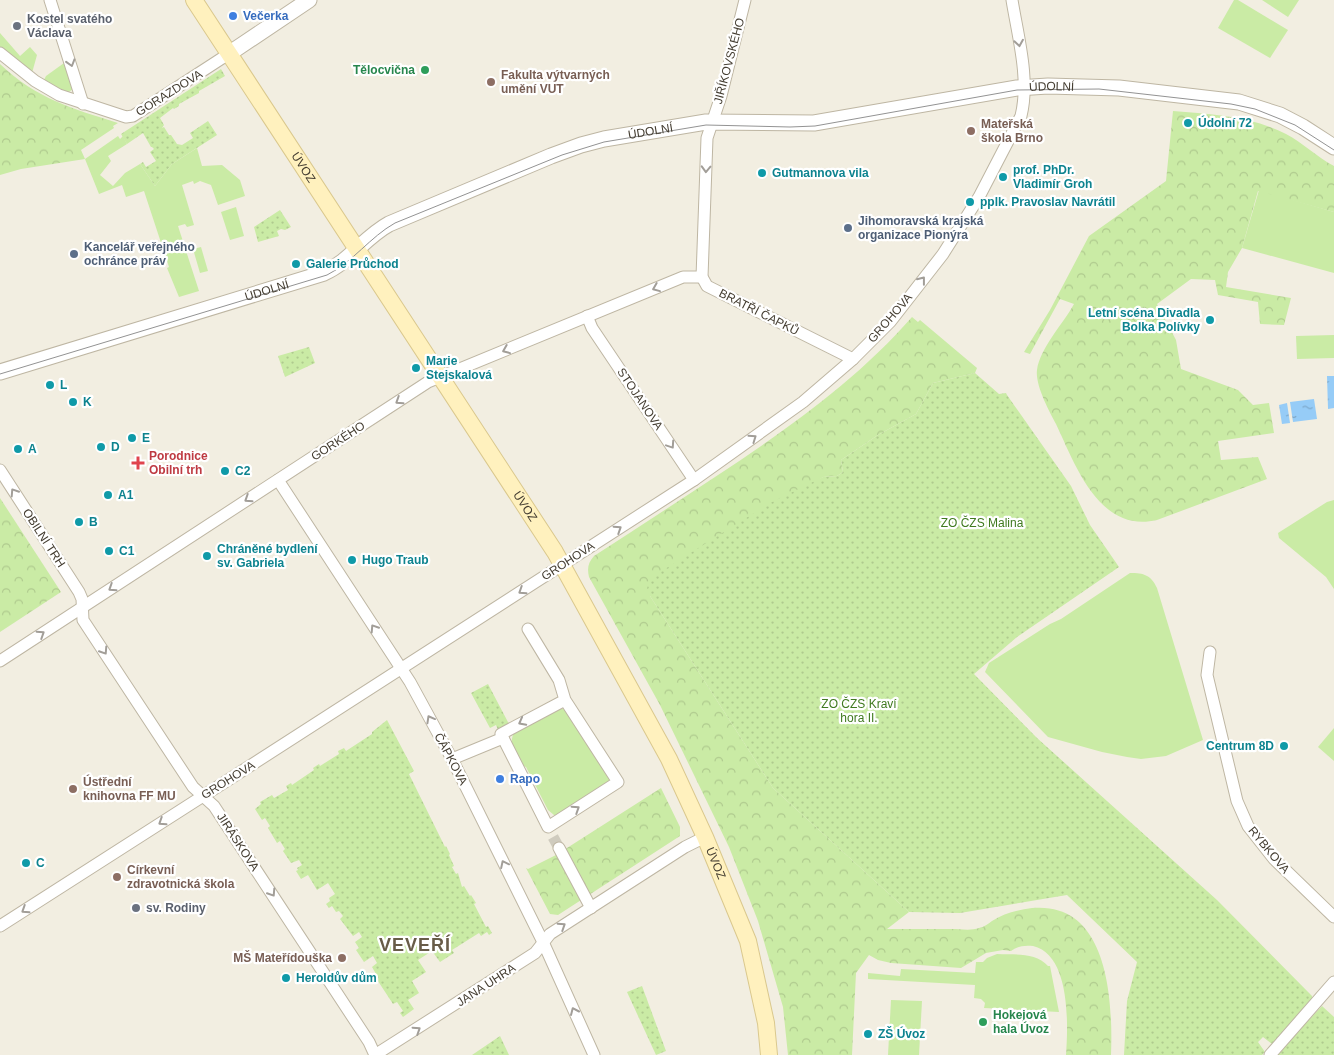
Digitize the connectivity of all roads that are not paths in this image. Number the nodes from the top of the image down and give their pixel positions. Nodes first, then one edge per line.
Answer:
1 (50, 0) edge
2 (194, 0) edge
3 (309, 0) edge
4 (745, 0) edge
5 (1012, 0) edge
6 (0, 53) edge
7 (230, 53) junction
8 (1024, 87) junction
9 (83, 104) junction
10 (712, 121) junction
11 (1334, 147) edge
12 (357, 249) junction
13 (702, 277) junction
14 (587, 316) junction
15 (853, 359) junction
16 (0, 372) edge
17 (441, 376) junction
18 (0, 470) edge
19 (278, 480) junction
20 (694, 480) junction
21 (562, 564) junction
22 (82, 608) junction
23 (528, 629) dead end
24 (1210, 652) dead end
25 (0, 661) edge
26 (400, 668) junction
27 (565, 700) junction
28 (503, 738) junction
29 (452, 759) junction
30 (204, 796) junction
31 (705, 837) junction
32 (559, 848) tunnel mouth
33 (591, 908) junction
34 (1334, 917) edge
35 (0, 926) edge
36 (543, 942) junction
37 (1334, 982) edge
38 (375, 1055) edge
39 (594, 1055) edge
40 (769, 1055) edge
41 (1270, 1055) edge

1 -> 9 street
2 - 7 main road, ÚVOZ
3 - 7 street
4 - 10 street, JIŘÍKOVSKÉHO
5 -> 8 street, GROHOVA
6 - 9 street, GORAZDOVA
7 - 9 street, GORAZDOVA
7 - 12 main road, ÚVOZ
8 - 10 street, ÚDOLNÍ
8 - 11 street, ÚDOLNÍ
15 -> 8 street, GROHOVA
10 - 12 street, ÚDOLNÍ
10 -> 13 street
12 - 16 street, ÚDOLNÍ
12 - 17 main road, ÚVOZ
13 -> 14 street, GORKÉHO
13 - 15 street, BRATŘÍ ČAPKŮ
14 -> 17 street, GORKÉHO
14 -> 20 street, STOJANOVA
20 -> 15 street, GROHOVA
17 -> 19 street, GORKÉHO
17 - 21 main road, ÚVOZ
22 -> 18 street, OBILNÍ TRH
19 -> 22 street, GORKÉHO
26 -> 19 street, ČÁPKOVA
21 -> 20 street, GROHOVA
21 -> 26 street, GROHOVA
21 - 31 main road, ÚVOZ
25 -> 22 street, GORKÉHO
22 -> 30 street, JIRÁSKOVA
23 - 27 street
24 - 34 street, RYBKOVA
29 -> 26 street, ČÁPKOVA
26 - 30 street, GROHOVA
27 -> 28 street
28 -> 27 street
28 - 29 street
36 -> 29 street, ČÁPKOVA
30 -> 35 street, GROHOVA
30 -> 38 street, JIRÁSKOVA
31 - 33 street, JANA UHRA
31 - 40 main road, ÚVOZ
32 - 33 street
36 -> 33 street, JANA UHRA
38 -> 36 street, JANA UHRA
39 -> 36 street, ČÁPKOVA
37 - 41 street

